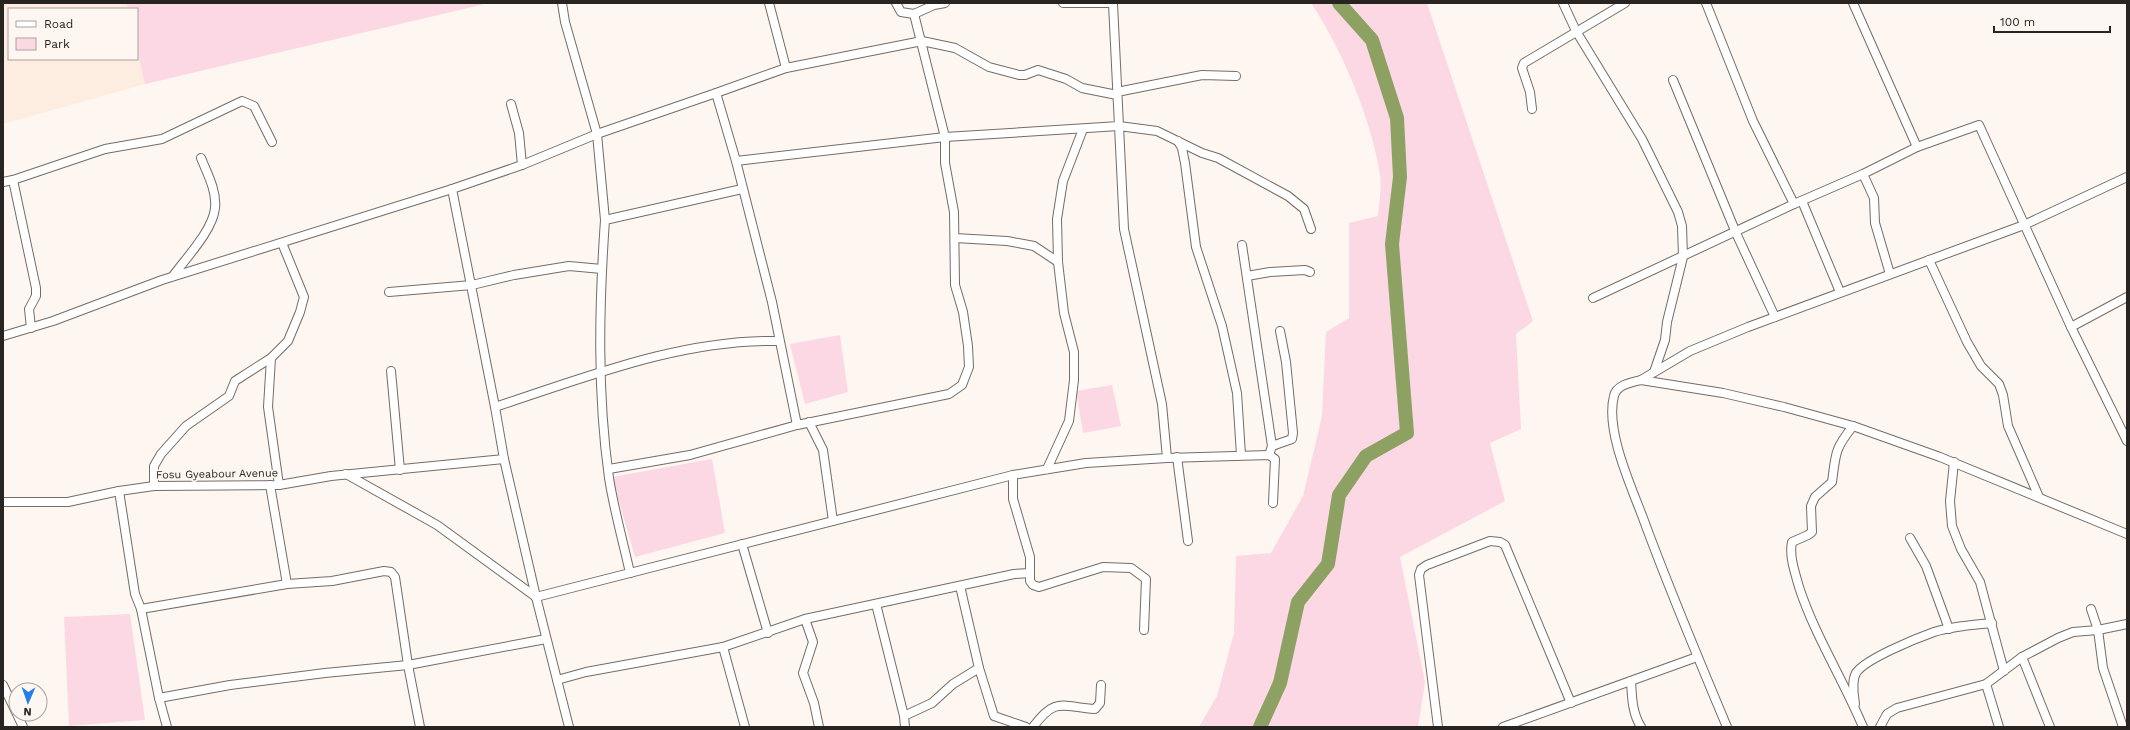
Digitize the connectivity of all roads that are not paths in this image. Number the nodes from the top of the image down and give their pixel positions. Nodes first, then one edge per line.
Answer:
1 (562, 3) edge
2 (769, 3) edge
3 (896, 3) edge
4 (945, 3) edge
5 (1063, 3) edge
6 (1099, 3) edge
7 (1113, 3) edge
8 (1563, 3) edge
9 (1625, 3) edge
10 (1706, 3) edge
11 (1853, 3) edge
12 (934, 4) edge
13 (914, 14) junction
14 (1576, 31) junction
15 (922, 41) junction
16 (786, 68) junction
17 (1236, 76) dead end
18 (1673, 80) dead end
19 (716, 93) junction
20 (1117, 93) junction
21 (511, 104) dead end
22 (1532, 109) dead end
23 (1119, 126) junction
24 (1083, 129) junction
25 (597, 134) junction
26 (945, 137) junction
27 (1178, 141) junction
28 (272, 142) dead end
29 (1917, 148) junction
30 (201, 158) dead end
31 (736, 161) junction
32 (522, 165) junction
33 (1863, 174) junction
34 (2127, 177) edge
35 (13, 180) junction
36 (3, 182) edge
37 (452, 189) junction
38 (742, 189) junction
39 (1802, 201) junction
40 (1794, 204) junction
41 (605, 220) junction
42 (2024, 226) junction
43 (1311, 229) dead end
44 (1736, 233) junction
45 (954, 238) junction
46 (282, 243) junction
47 (1242, 245) dead end
48 (1683, 257) junction
49 (1929, 260) junction
50 (1058, 262) junction
51 (602, 269) junction
52 (1310, 272) dead end
53 (1890, 274) junction
54 (173, 276) junction
55 (1247, 276) junction
56 (472, 285) junction
57 (389, 292) dead end
58 (1840, 292) junction
59 (2127, 297) edge
60 (1593, 298) dead end
61 (1775, 317) junction
62 (2071, 327) junction
63 (31, 328) junction
64 (1280, 332) dead end
65 (3, 336) edge
66 (779, 341) junction
67 (271, 358) junction
68 (391, 371) dead end
69 (1654, 372) junction
70 (600, 373) junction
71 (1641, 380) junction
72 (495, 407) junction
73 (809, 422) junction
74 (796, 425) junction
75 (1853, 426) junction
76 (2127, 441) edge
77 (1272, 446) junction
78 (1241, 455) junction
79 (1269, 455) junction
80 (1177, 457) junction
81 (1167, 458) junction
82 (504, 459) junction
83 (1954, 462) junction
84 (609, 469) junction
85 (400, 470) junction
86 (1047, 470) junction
87 (346, 474) junction
88 (1013, 475) junction
89 (275, 485) junction
90 (154, 486) junction
91 (119, 491) junction
92 (2039, 497) junction
93 (3, 502) edge
94 (1273, 503) dead end
95 (833, 521) junction
96 (2127, 534) edge
97 (1910, 538) dead end
98 (1188, 541) dead end
99 (742, 544) junction
100 (630, 573) junction
101 (1030, 573) junction
102 (287, 584) junction
103 (960, 586) junction
104 (536, 597) junction
105 (876, 604) junction
106 (141, 609) junction
107 (2091, 609) dead end
108 (805, 619) junction
109 (1992, 623) junction
110 (2127, 624) edge
111 (1949, 629) junction
112 (1144, 630) dead end
113 (2098, 630) junction
114 (768, 633) junction
115 (546, 639) junction
116 (723, 647) junction
117 (1697, 657) junction
118 (2022, 657) junction
119 (408, 665) junction
120 (979, 668) junction
121 (2004, 671) junction
122 (557, 680) junction
123 (1631, 681) junction
124 (1986, 684) junction
125 (3, 685) edge
126 (1101, 685) dead end
127 (8, 696) edge
128 (159, 698) junction
129 (1571, 703) junction
130 (1856, 709) junction
131 (904, 716) junction
132 (167, 727) edge
133 (420, 727) edge
134 (568, 727) edge
135 (744, 727) edge
136 (819, 727) edge
137 (904, 727) edge
138 (1026, 727) edge
139 (1033, 727) edge
140 (1438, 727) edge
141 (1504, 727) edge
142 (1641, 727) edge
143 (1727, 727) edge
144 (1863, 727) edge
145 (1880, 727) edge
146 (1999, 727) edge
147 (2050, 727) edge
148 (2123, 727) edge

1 - 25 street
2 - 16 street
3 - 13 street
4 - 12 street
5 - 6 street
6 - 7 street
7 - 20 street
8 - 14 street
9 - 14 street
10 - 40 street
11 - 29 street
12 - 13 street
13 - 15 street
14 - 22 street
14 - 48 street
15 - 16 street
15 - 20 street
15 - 26 street
16 - 19 street
17 - 20 street
18 - 44 street
19 - 25 street
19 - 31 street
20 - 23 street
21 - 32 street
23 - 24 street
23 - 27 street
23 - 81 street
24 - 26 street
24 - 50 street
25 - 32 street
25 - 41 street
26 - 31 street
26 - 45 street
27 - 43 street
27 - 78 street
28 - 35 street
29 - 33 street
29 - 42 street
30 - 54 street
31 - 38 street
32 - 37 street
33 - 39 street
33 - 53 street
34 - 42 street
35 - 36 street
35 - 63 street
37 - 46 street
37 - 56 street
38 - 41 street
38 - 66 street
39 - 40 street
39 - 58 street
40 - 44 street
41 - 51 street
42 - 49 street
42 - 62 street
44 - 48 street
44 - 61 street
45 - 50 street
45 - 73 street
46 - 54 street
46 - 67 street
47 - 55 street
48 - 60 street
48 - 69 street
49 - 53 street
49 - 92 street
50 - 86 street
51 - 56 street
51 - 70 street
52 - 55 street
53 - 58 street
54 - 63 street
55 - 77 street
56 - 57 street
56 - 72 street
58 - 61 street
59 - 62 street
61 - 69 street
62 - 76 street
63 - 65 street
64 - 77 street
66 - 70 street
66 - 74 street
67 - 89 street
67 - 90 street
68 - 85 street
69 - 71 street
70 - 72 street
70 - 84 street
71 - 75 street
71 - 117 street
72 - 82 street
73 - 74 street
73 - 95 street
74 - 84 street
75 - 83 street
75 - 130 street
77 - 79 street
78 - 79 street
78 - 80 street
79 - 94 street
80 - 81 street
80 - 98 street
81 - 86 street
82 - 85 street, Fosu Gyeabour Avenue
82 - 104 street
83 - 92 street
83 - 109 street
84 - 100 street
85 - 87 street, Fosu Gyeabour Avenue
86 - 88 street
87 - 89 street, Fosu Gyeabour Avenue
87 - 104 street
88 - 95 street
88 - 101 street
89 - 90 street, Fosu Gyeabour Avenue
89 - 102 street
90 - 91 street, Fosu Gyeabour Avenue
91 - 93 street, Fosu Gyeabour Avenue
91 - 106 street
92 - 96 street
95 - 99 street
97 - 111 street
99 - 100 street
99 - 114 street
100 - 104 street
101 - 103 street
101 - 112 street
102 - 106 street
102 - 119 street
103 - 105 street
103 - 120 street
104 - 115 street
105 - 108 street
105 - 131 street
106 - 128 street
107 - 113 street
108 - 114 street
108 - 136 street
109 - 111 street
109 - 121 street
110 - 113 street
111 - 130 street
113 - 118 street
113 - 148 street
114 - 116 street
115 - 119 street
115 - 122 street
116 - 122 street
116 - 135 street
117 - 123 street
117 - 143 street
118 - 121 street
118 - 147 street
119 - 128 street
119 - 133 street
120 - 131 street
120 - 138 street
121 - 124 street
122 - 134 street
123 - 129 street
123 - 142 street
124 - 145 street
124 - 146 street
125 - 127 street
126 - 139 street
128 - 132 street
129 - 140 street
129 - 141 street
130 - 144 street
131 - 137 street

